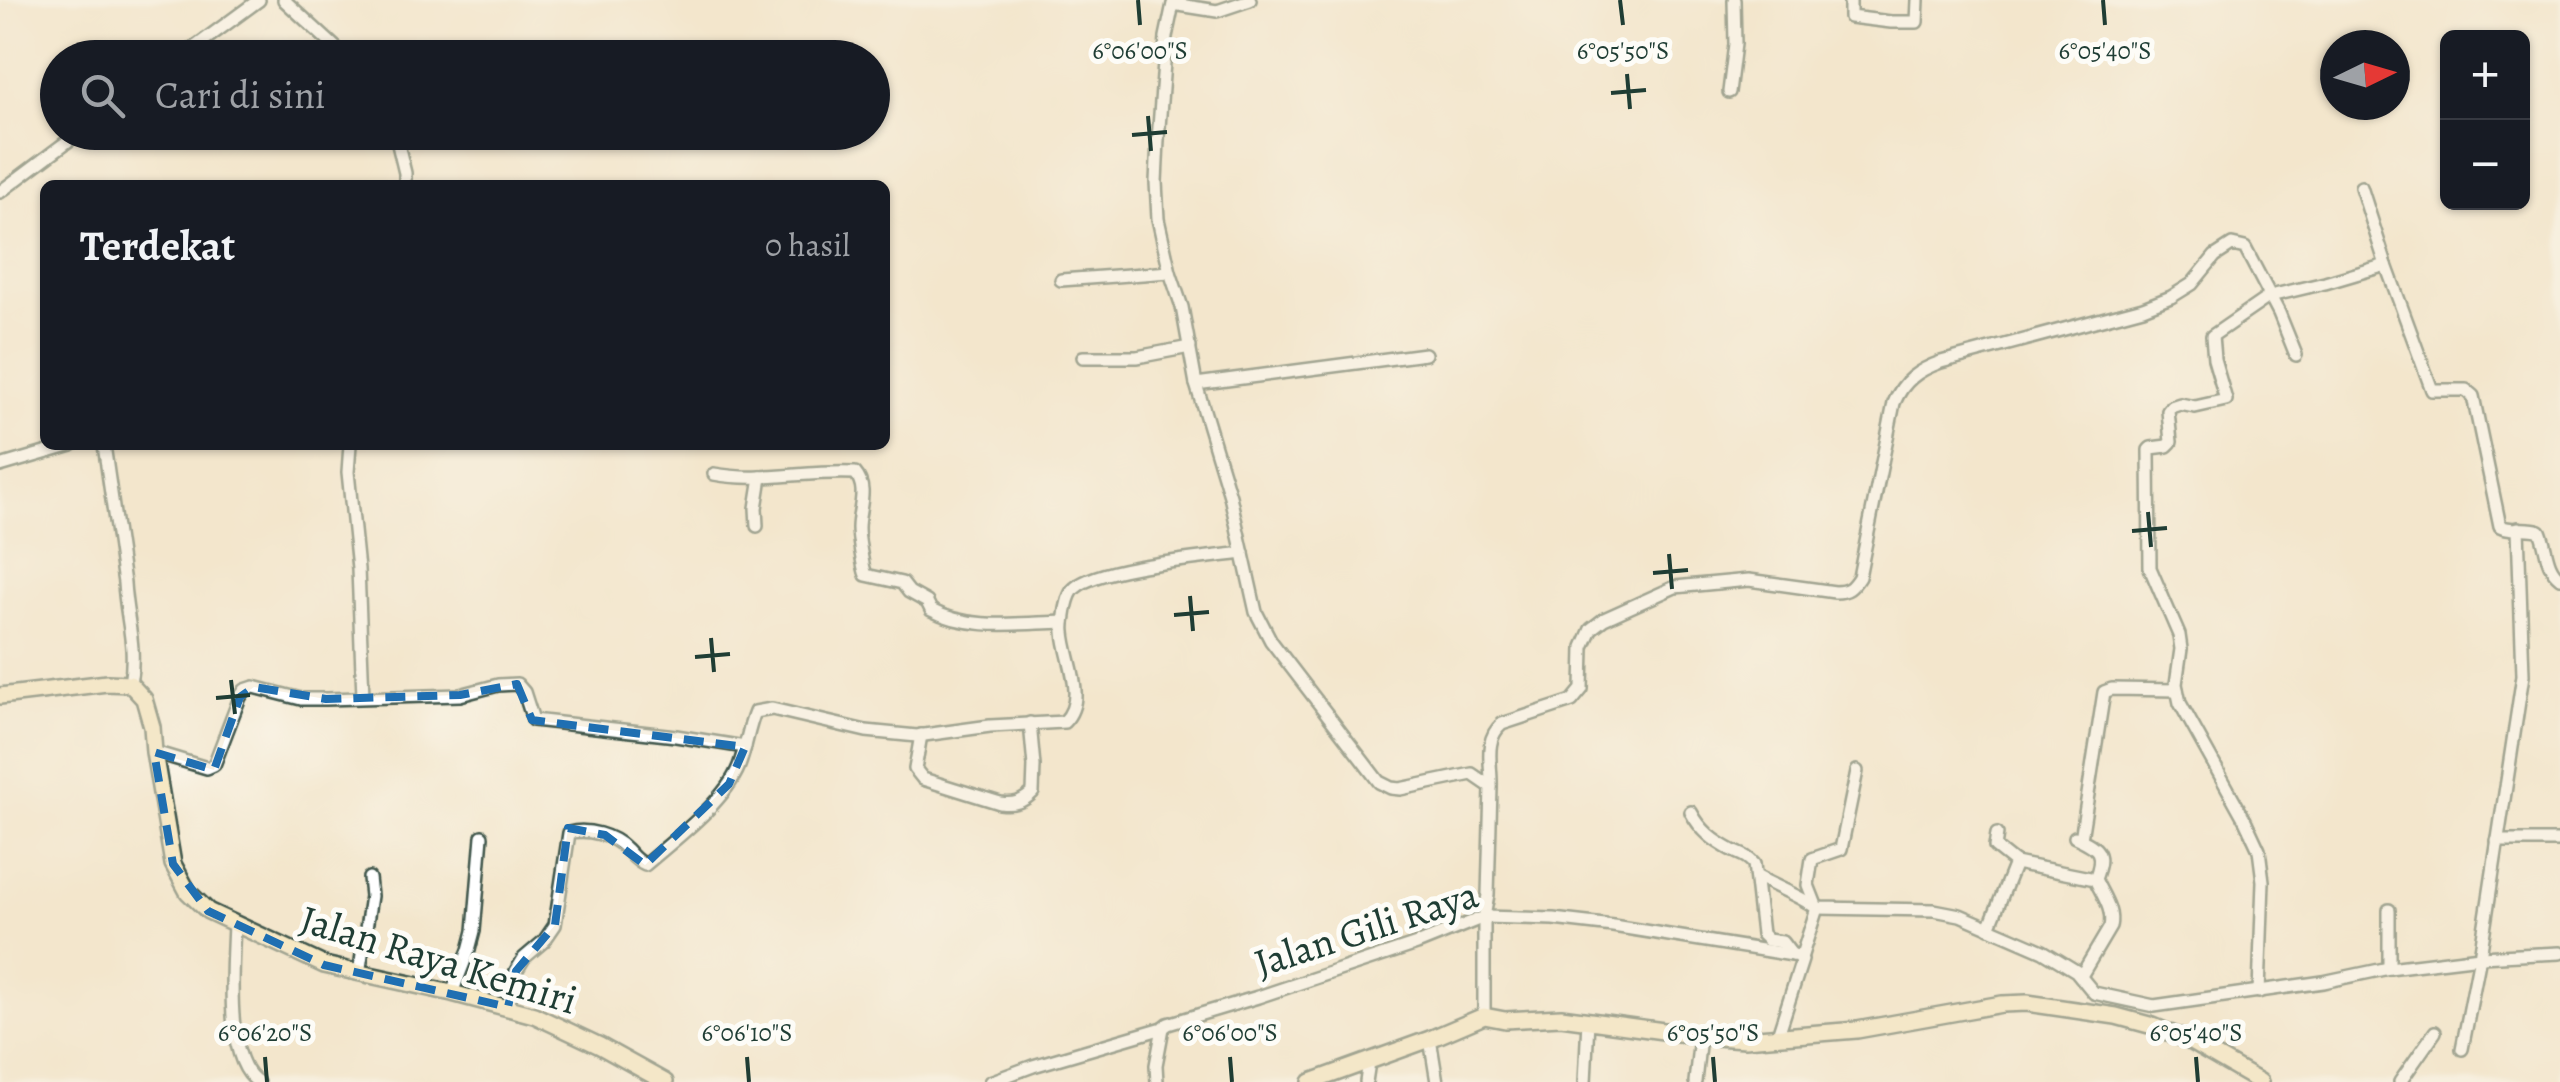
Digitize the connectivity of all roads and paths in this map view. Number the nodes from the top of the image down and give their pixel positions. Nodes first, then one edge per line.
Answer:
1 (259, 0) edge
2 (284, 0) edge
3 (1250, 0) edge
4 (1734, 0) edge
5 (1850, 0) edge
6 (1918, 0) edge
7 (1174, 2) edge
8 (205, 40) edge
9 (327, 40) edge
10 (1728, 92) dead end
11 (56, 150) edge
12 (399, 150) edge
13 (405, 180) edge
14 (2361, 187) dead end
15 (0, 192) edge
16 (2386, 264) junction
17 (1170, 272) junction
18 (1061, 280) dead end
19 (2270, 296) junction
20 (1190, 347) junction
21 (1426, 354) dead end
22 (2296, 355) dead end
23 (1083, 356) dead end
24 (1196, 384) junction
25 (55, 450) edge
26 (105, 450) edge
27 (350, 450) edge
28 (0, 466) edge
29 (714, 474) dead end
30 (761, 477) junction
31 (757, 526) dead end
32 (2518, 528) junction
33 (1244, 553) junction
34 (2560, 578) edge
35 (1064, 622) junction
36 (130, 684) junction
37 (2177, 690) junction
38 (0, 696) edge
39 (363, 697) junction
40 (1030, 724) junction
41 (922, 736) junction
42 (745, 747) junction
43 (154, 752) junction
44 (1856, 771) dead end
45 (1491, 787) junction
46 (1691, 812) dead end
47 (1997, 834) dead end
48 (482, 836) dead end
49 (2560, 841) edge
50 (2498, 842) junction
51 (2014, 863) junction
52 (1756, 876) junction
53 (369, 878) dead end
54 (2095, 880) junction
55 (1817, 908) junction
56 (2389, 910) dead end
57 (1484, 916) junction
58 (234, 923) junction
59 (1989, 928) junction
60 (2560, 952) edge
61 (2480, 956) junction
62 (1796, 957) junction
63 (2388, 968) junction
64 (359, 974) junction
65 (2081, 976) junction
66 (2260, 992) junction
67 (452, 993) junction
68 (508, 1007) junction
69 (2154, 1014) junction
70 (1484, 1016) junction
71 (1588, 1020) junction
72 (1163, 1028) junction
73 (2435, 1032) dead end
74 (1700, 1036) junction
75 (1777, 1038) junction
76 (1430, 1039) junction
77 (2462, 1050) dead end
78 (1369, 1062) junction
79 (2256, 1081) edge
80 (258, 1082) edge
81 (664, 1082) edge
82 (990, 1082) edge
83 (1156, 1082) edge
84 (1311, 1082) edge
85 (1366, 1082) edge
86 (1437, 1082) edge
87 (1585, 1082) edge
88 (1695, 1082) edge
89 (2400, 1082) edge

1 - 8 street
2 - 9 street
3 - 7 street
4 - 10 street
5 - 6 street
7 - 17 street
11 - 15 street
12 - 13 street
14 - 16 street
16 - 19 street
16 - 32 street
17 - 18 street
17 - 20 street
19 - 22 street
19 - 37 street
19 - 45 street
20 - 23 street
20 - 24 street
21 - 24 street
24 - 33 street
25 - 28 street
26 - 36 street
27 - 39 street
29 - 30 street
30 - 31 street
30 - 35 street
32 - 34 street
32 - 50 street
33 - 35 street
33 - 45 street
35 - 40 street
36 - 38 street
36 - 43 street, Jalan Raya Kemiri
37 - 54 street
37 - 66 street
39 - 42 street
39 - 43 street
40 - 41 street
40 - 41 street
41 - 42 street
42 - 68 street
43 - 58 street, Jalan Raya Kemiri
44 - 55 street
45 - 57 street
46 - 52 street
47 - 51 street
48 - 67 street
49 - 50 street
50 - 61 street
51 - 54 street
51 - 59 street
52 - 55 street
52 - 62 street
53 - 64 street
54 - 65 street
55 - 59 street
55 - 62 street
56 - 63 street
57 - 62 street, Jalan Gili Raya
57 - 70 street
57 - 72 street, Jalan Gili Raya
58 - 64 street, Jalan Raya Kemiri
58 - 80 street
59 - 65 street
60 - 61 street
61 - 63 street
61 - 77 street
62 - 75 street
63 - 66 street
64 - 67 street, Jalan Raya Kemiri
65 - 69 street
66 - 69 street
67 - 68 street, Jalan Raya Kemiri
68 - 81 street, Jalan Raya Kemiri
69 - 75 street
69 - 79 street
70 - 71 street
70 - 76 street
71 - 74 street
71 - 87 street
72 - 82 street, Jalan Gili Raya
72 - 83 street
73 - 89 street
74 - 75 street
74 - 88 street
76 - 78 street
76 - 86 street
78 - 84 street
78 - 85 street

